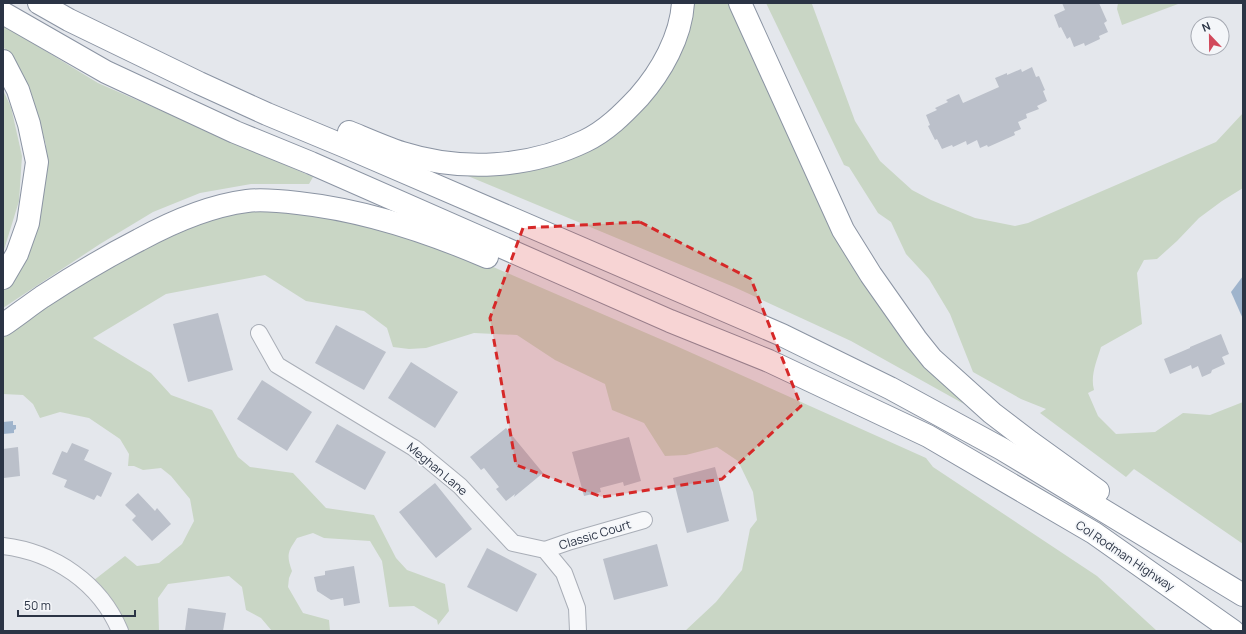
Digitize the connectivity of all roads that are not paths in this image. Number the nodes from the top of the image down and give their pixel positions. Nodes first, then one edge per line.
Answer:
1 (39, 3) edge
2 (70, 3) edge
3 (683, 3) edge
4 (740, 3) edge
5 (3, 14) edge
6 (3, 61) edge
7 (3, 278) edge
8 (670, 321) junction
9 (3, 325) edge
10 (259, 333) dead end
11 (644, 520) dead end
12 (3, 546) edge
13 (545, 550) junction
14 (1243, 594) edge
15 (120, 631) edge
16 (578, 631) edge
17 (1233, 631) edge

1 - 14 highway
2 - 3 highway
4 - 14 highway
5 - 8 highway
6 - 7 highway
8 - 9 highway
8 - 17 highway, Col Rodman Highway
10 - 13 street, Meghan Lane
11 - 13 street, Classic Court
12 - 15 street
13 - 16 street

